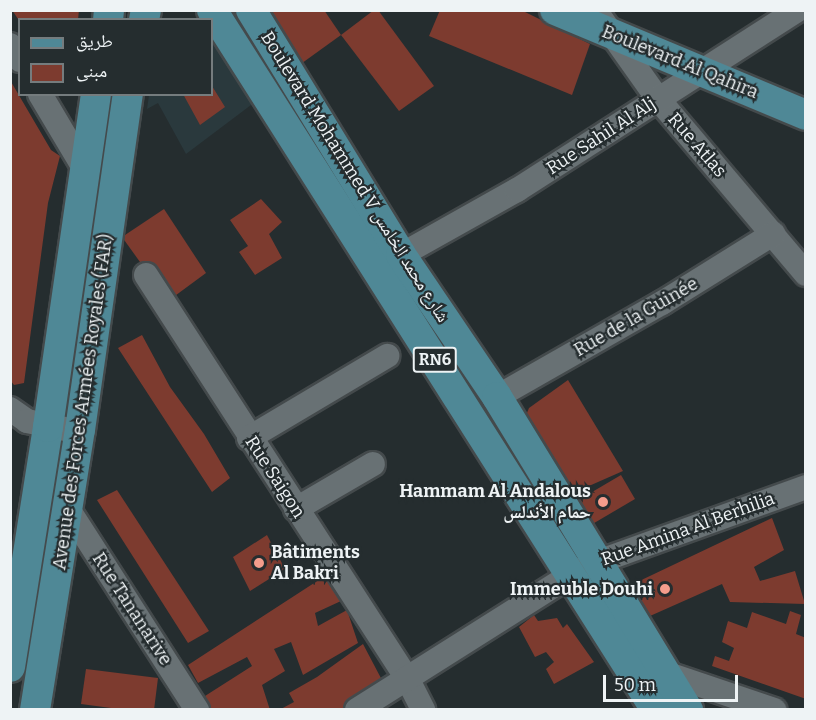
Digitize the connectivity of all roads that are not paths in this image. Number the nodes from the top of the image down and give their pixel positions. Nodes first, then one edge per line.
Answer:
1 (212, 10) edge
2 (251, 10) edge
3 (555, 10) edge
4 (797, 10) edge
5 (603, 22) edge
6 (701, 70) junction
7 (41, 96) edge
8 (96, 96) edge
9 (128, 96) edge
10 (658, 99) junction
11 (806, 115) edge
12 (84, 168) junction
13 (773, 234) junction
14 (401, 255) junction
15 (806, 274) edge
16 (146, 275) dead end
17 (387, 356) dead end
18 (497, 397) junction
19 (10, 409) edge
20 (48, 427) junction
21 (80, 430) junction
22 (249, 438) junction
23 (373, 464) dead end
24 (806, 487) edge
25 (68, 509) junction
26 (296, 509) junction
27 (585, 568) junction
28 (10, 667) edge
29 (629, 667) junction
30 (663, 671) junction
31 (407, 678) junction
32 (35, 710) edge
33 (197, 710) edge
34 (357, 710) edge
35 (423, 710) edge
36 (656, 710) edge
37 (688, 710) edge
38 (774, 710) edge

1 - 27 main road, Boulevard Mohammed V شارع محمد الخامس / RN6
2 - 14 main road, Boulevard Mohammed V شارع محمد الخامس / RN6
3 - 5 main road, Boulevard Al Qahira
4 - 6 street, Rue Sahil Al Alj
5 - 6 main road, Boulevard Al Qahira
5 - 10 street, Rue Atlas
6 - 10 street, Rue Sahil Al Alj
6 - 11 main road, Boulevard Al Qahira
7 - 12 street
8 - 12 main road, Avenue des Forces Armées Royales (FAR)
9 - 21 main road, Avenue des Forces Armées Royales (FAR)
10 - 13 street, Rue Atlas
10 - 14 street, Rue Sahil Al Alj
12 - 20 main road, Avenue des Forces Armées Royales (FAR)
13 - 15 street, Rue Atlas
13 - 18 street, Rue de la Guinée
14 - 18 main road, Boulevard Mohammed V شارع محمد الخامس / RN6
16 - 22 street, Rue Saigon
17 - 22 street
18 - 27 main road, Boulevard Mohammed V شارع محمد الخامس / RN6
19 - 20 street
20 - 21 street
20 - 28 main road, Avenue des Forces Armées Royales (FAR)
21 - 25 main road, Avenue des Forces Armées Royales (FAR)
22 - 26 street, Rue Saigon
23 - 26 street
24 - 27 street, Rue Amina Al Berhilia
25 - 32 main road, Avenue des Forces Armées Royales (FAR)
25 - 33 street, Rue Tananarive
26 - 31 street, Rue Saigon
27 - 29 main road, Boulevard Mohammed V شارع محمد الخامس / RN6
27 - 30 main road, Boulevard Mohammed V شارع محمد الخامس / RN6
27 - 31 street, Rue Amina Al Berhilia
29 - 30 street
29 - 36 main road, Boulevard Mohammed V شارع محمد الخامس / RN6
30 - 37 main road, Boulevard Mohammed V شارع محمد الخامس / RN6
30 - 38 street
31 - 34 street, Rue Amina Al Berhilia
31 - 35 street, Rue Saigon

